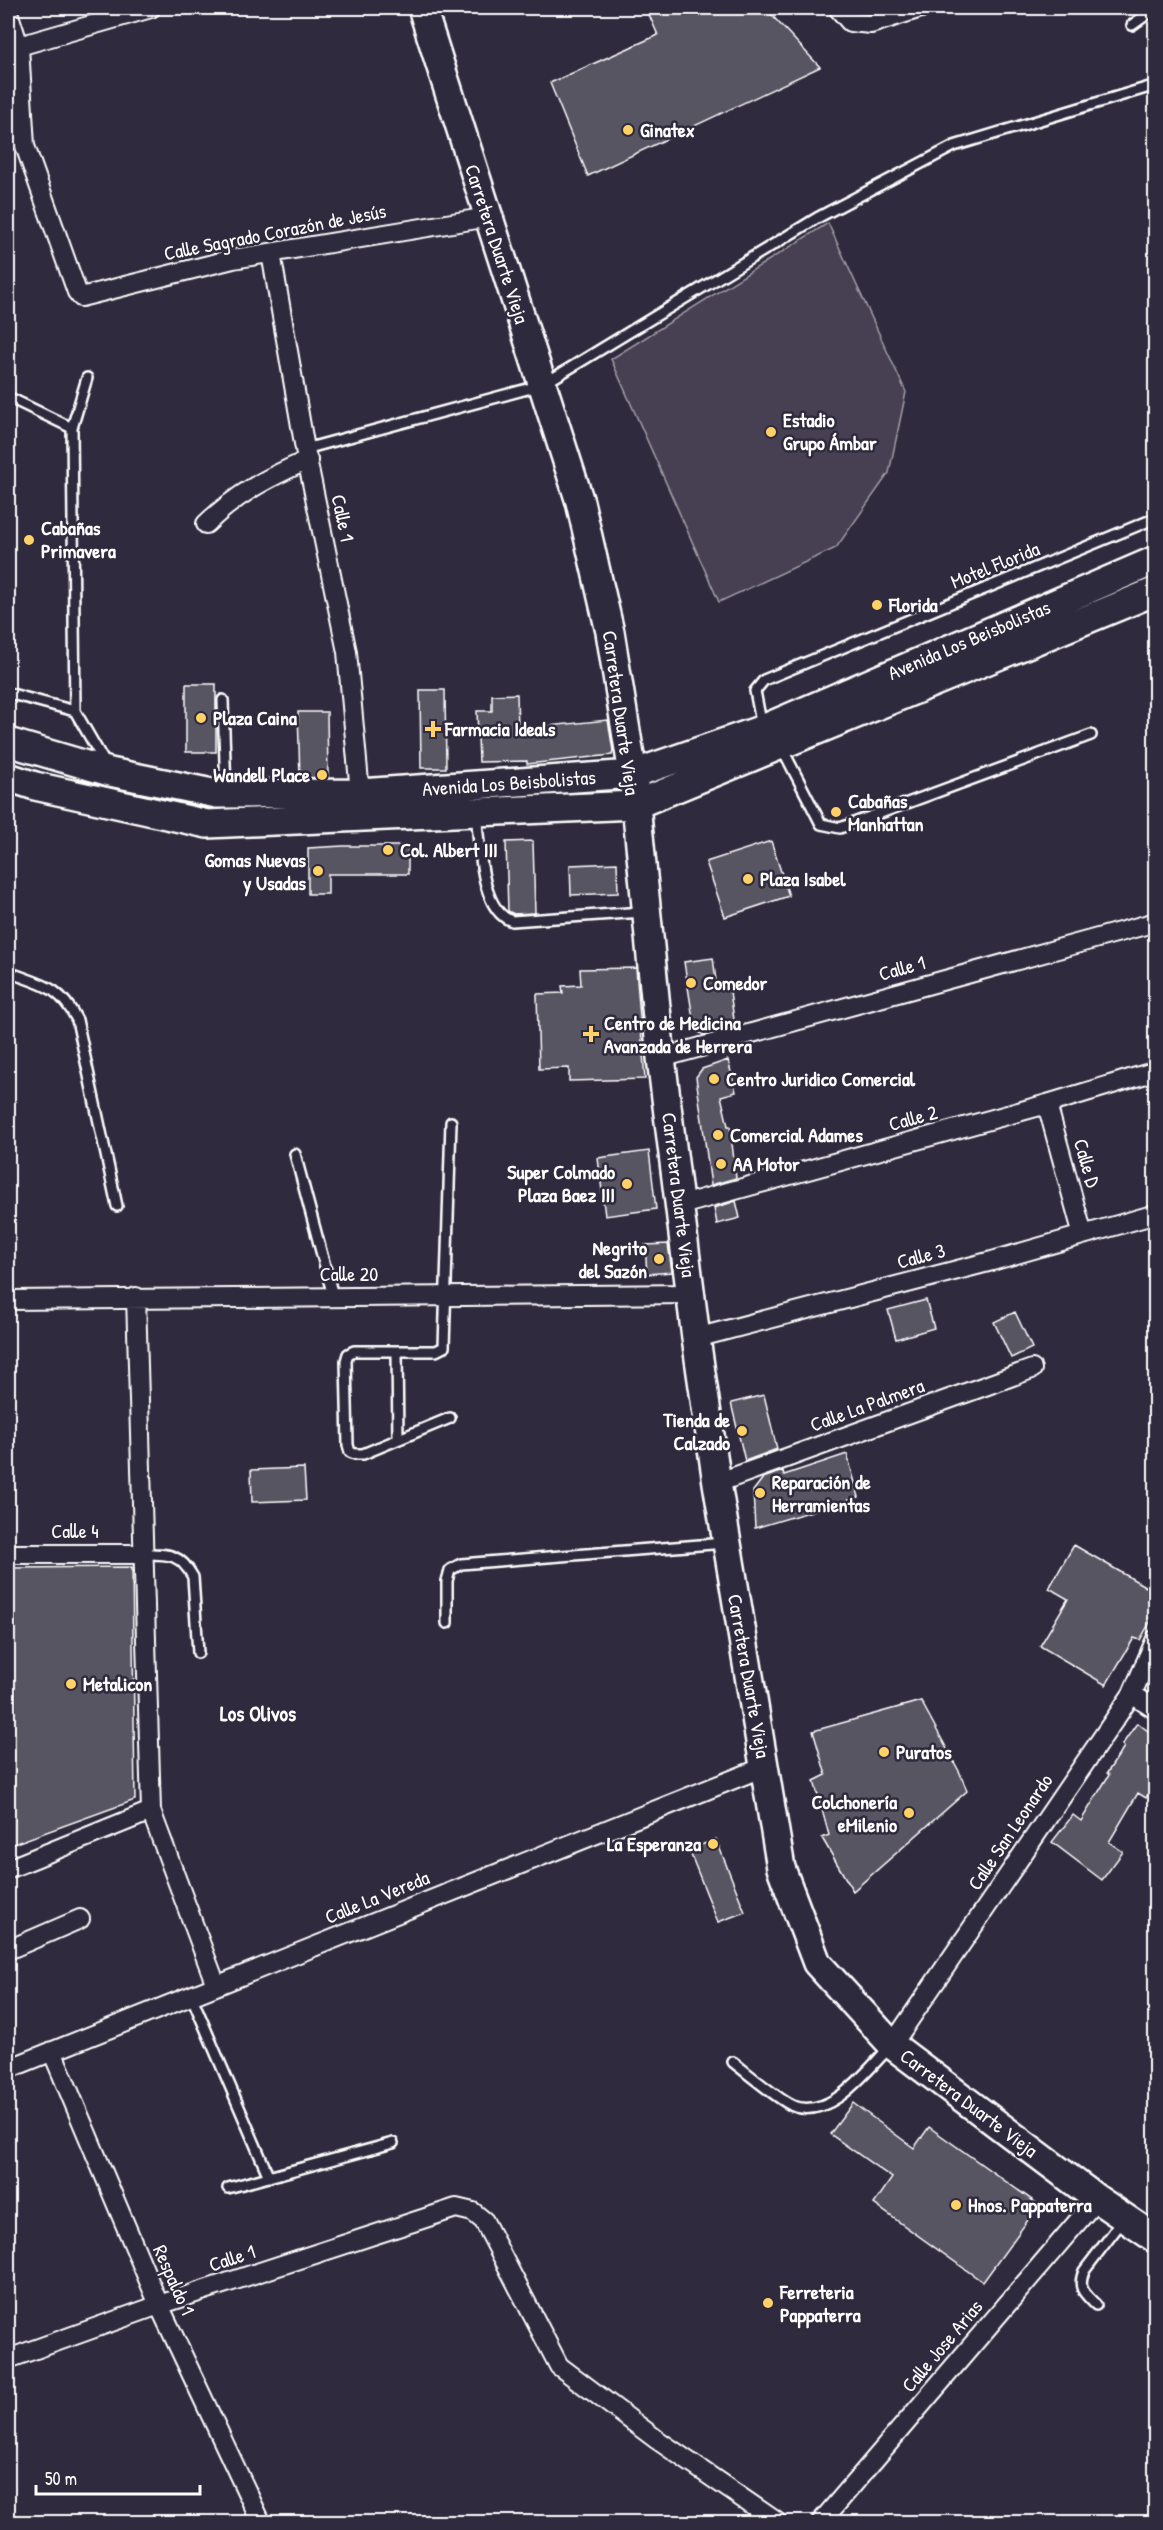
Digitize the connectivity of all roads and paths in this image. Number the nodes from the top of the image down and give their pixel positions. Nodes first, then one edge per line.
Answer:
1 (151, 8) edge
2 (422, 8) edge
3 (838, 8) edge
4 (921, 8) edge
5 (1155, 8) edge
6 (8, 12) edge
7 (1132, 25) dead end
8 (19, 46) junction
9 (1155, 85) edge
10 (489, 217) junction
11 (271, 253) junction
12 (87, 378) dead end
13 (542, 385) junction
14 (8, 397) edge
15 (72, 428) junction
16 (306, 454) junction
17 (1155, 518) edge
18 (206, 524) dead end
19 (1155, 560) edge
20 (1155, 591) edge
21 (8, 693) edge
22 (223, 700) dead end
23 (75, 711) junction
24 (1091, 735) dead end
25 (772, 737) junction
26 (8, 742) edge
27 (110, 772) junction
28 (633, 774) junction
29 (8, 777) edge
30 (360, 793) junction
31 (226, 794) junction
32 (635, 806) junction
33 (475, 812) junction
34 (646, 912) junction
35 (1155, 922) edge
36 (8, 972) edge
37 (661, 1058) junction
38 (1155, 1071) edge
39 (1047, 1104) junction
40 (451, 1122) dead end
41 (296, 1154) dead end
42 (681, 1205) junction
43 (117, 1206) dead end
44 (1155, 1214) edge
45 (1083, 1235) junction
46 (692, 1294) junction
47 (333, 1296) junction
48 (447, 1296) junction
49 (136, 1297) junction
50 (8, 1299) edge
51 (696, 1338) junction
52 (397, 1351) junction
53 (1032, 1369) dead end
54 (450, 1418) dead end
55 (398, 1439) junction
56 (717, 1483) junction
57 (727, 1543) junction
58 (8, 1554) edge
59 (144, 1554) junction
60 (447, 1623) dead end
61 (1155, 1639) edge
62 (198, 1653) dead end
63 (1132, 1694) junction
64 (1155, 1710) edge
65 (764, 1767) junction
66 (152, 1811) junction
67 (8, 1869) edge
68 (80, 1919) dead end
69 (8, 1950) edge
70 (216, 1985) junction
71 (190, 1995) junction
72 (892, 2045) junction
73 (52, 2051) junction
74 (733, 2062) dead end
75 (8, 2070) edge
76 (393, 2143) dead end
77 (268, 2177) junction
78 (228, 2188) dead end
79 (1097, 2199) junction
80 (1125, 2218) junction
81 (1155, 2239) edge
82 (159, 2305) junction
83 (1096, 2305) dead end
84 (8, 2359) edge
85 (261, 2523) edge
86 (777, 2523) edge
87 (822, 2523) edge

1 - 8 street
2 - 10 main road, Carretera Duarte Vieja
3 - 4 street
5 - 7 lane
6 - 8 street, Calle Sagrado Corazón de Jesús
8 - 11 street, Calle Sagrado Corazón de Jesús
9 - 13 lane
10 - 11 street, Calle Sagrado Corazón de Jesús
10 - 13 main road, Carretera Duarte Vieja
11 - 16 street, Calle 1
12 - 15 lane
13 - 16 lane
13 - 28 main road, Carretera Duarte Vieja
14 - 15 lane
15 - 23 lane
16 - 18 street
16 - 30 street, Calle 1
17 - 25 lane, Motel Florida
19 - 25 main road, Avenida Los Beisbolistas
20 - 25 main road, Avenida Los Beisbolistas
21 - 23 lane
22 - 31 lane
23 - 27 lane
24 - 25 lane
25 - 28 main road, Avenida Los Beisbolistas
25 - 32 main road, Avenida Los Beisbolistas
26 - 27 main road, Avenida Los Beisbolistas
27 - 31 main road, Avenida Los Beisbolistas
28 - 30 main road, Avenida Los Beisbolistas
28 - 32 main road, Carretera Duarte Vieja
29 - 33 main road, Avenida Los Beisbolistas
30 - 31 main road, Avenida Los Beisbolistas
32 - 33 main road, Avenida Los Beisbolistas
32 - 34 main road, Carretera Duarte Vieja
33 - 34 lane
34 - 37 main road, Carretera Duarte Vieja
35 - 37 street, Calle 1
36 - 43 lane
37 - 42 main road, Carretera Duarte Vieja
38 - 39 street, Calle 2
39 - 42 street, Calle 2
39 - 45 street, Calle D
40 - 48 lane
41 - 47 lane
42 - 46 main road, Carretera Duarte Vieja
44 - 45 street, Calle 3
45 - 51 street, Calle 3
46 - 48 street, Calle 20
46 - 51 main road, Carretera Duarte Vieja
47 - 48 street, Calle 20
47 - 49 street, Calle 20
48 - 52 lane
49 - 50 street, Calle 20
49 - 59 street
51 - 56 main road, Carretera Duarte Vieja
52 - 55 lane
52 - 55 lane
53 - 56 street, Calle La Palmera
54 - 55 lane
56 - 57 main road, Carretera Duarte Vieja
57 - 60 lane
57 - 65 main road, Carretera Duarte Vieja
58 - 59 street, Calle 4
59 - 62 lane
59 - 66 street
61 - 63 street, Calle San Leonardo
63 - 64 street
63 - 72 street, Calle San Leonardo
65 - 70 street, Calle La Vereda
65 - 72 main road, Carretera Duarte Vieja
66 - 67 street
66 - 70 street
68 - 69 street
70 - 71 street, Calle La Vereda
71 - 73 street, Calle La Vereda
71 - 77 lane
72 - 74 lane
72 - 79 main road, Carretera Duarte Vieja
73 - 75 street, Calle La Vereda
73 - 82 street, Respaldo 1
76 - 77 lane
77 - 78 lane
79 - 80 main road, Carretera Duarte Vieja
79 - 87 street, Calle Jose Arias
80 - 81 main road, Carretera Duarte Vieja
80 - 83 lane
82 - 84 street, Calle 1
82 - 85 street, Respaldo 1
82 - 86 street, Calle 1

